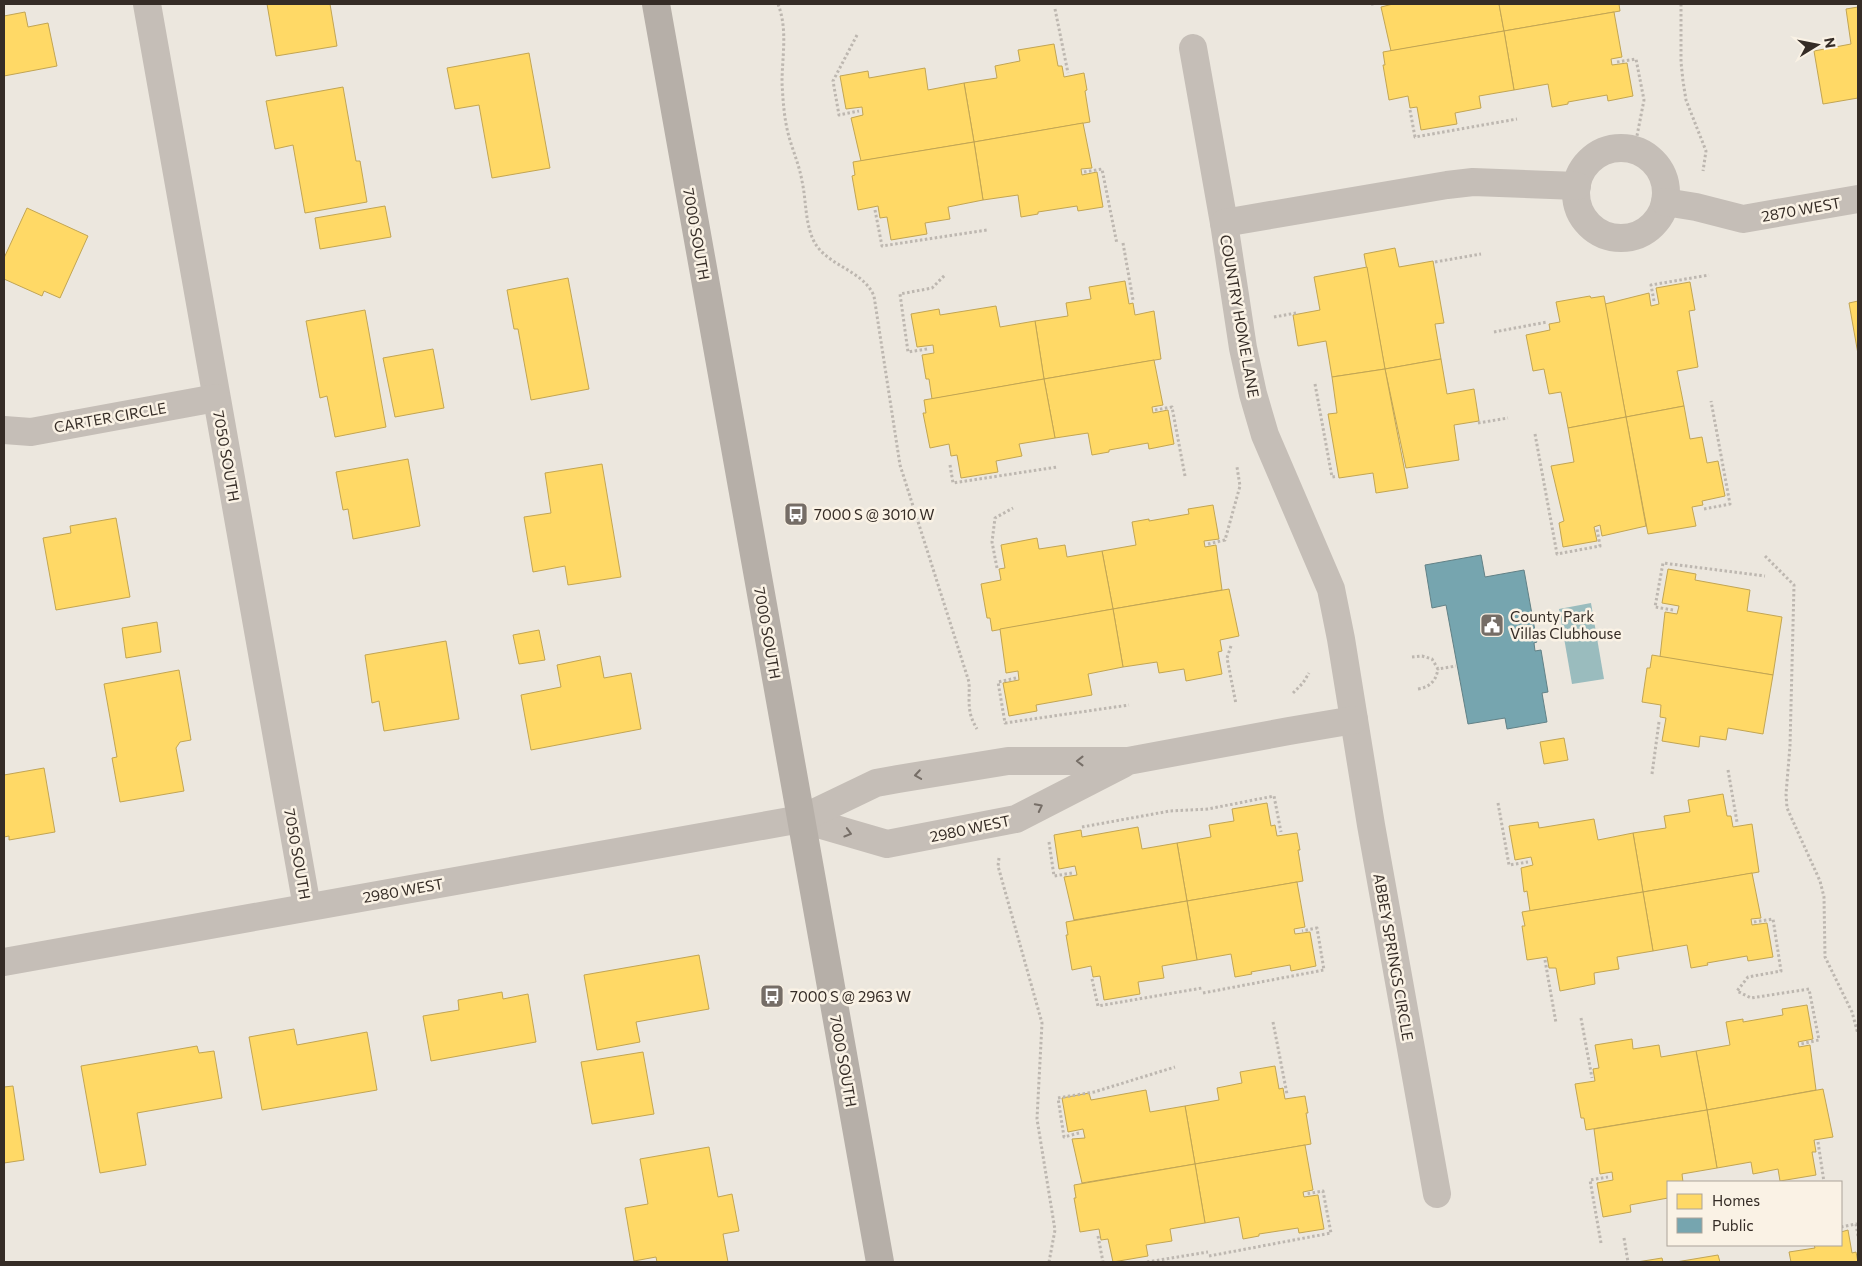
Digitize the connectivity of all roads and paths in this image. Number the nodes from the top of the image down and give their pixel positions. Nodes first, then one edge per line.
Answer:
1 (147, 4) edge
2 (656, 4) edge
3 (778, 4) edge
4 (1371, 4) edge
5 (1376, 4) edge
6 (1681, 4) edge
7 (1055, 9) dead end
8 (857, 35) dead end
9 (1193, 48) dead end
10 (1617, 62) dead end
11 (1068, 72) dead end
12 (1410, 110) dead end
13 (859, 111) dead end
14 (1518, 119) dead end
15 (1634, 150) junction
16 (1084, 172) dead end
17 (1577, 186) junction
18 (1858, 199) edge
19 (1665, 202) junction
20 (1696, 206) junction
21 (875, 210) dead end
22 (1224, 223) junction
23 (986, 230) dead end
24 (1123, 243) dead end
25 (1116, 244) dead end
26 (1481, 254) dead end
27 (1435, 262) dead end
28 (945, 275) dead end
29 (1709, 275) dead end
30 (1134, 300) dead end
31 (1654, 301) dead end
32 (1547, 322) dead end
33 (1494, 332) dead end
34 (927, 349) dead end
35 (1315, 384) dead end
36 (216, 398) junction
37 (1712, 401) dead end
38 (1156, 410) dead end
39 (1508, 418) dead end
40 (1478, 423) dead end
41 (4, 430) edge
42 (1535, 434) dead end
43 (950, 465) dead end
44 (1057, 467) dead end
45 (1237, 467) dead end
46 (1185, 476) dead end
47 (1337, 476) dead end
48 (1013, 508) dead end
49 (1704, 509) dead end
50 (1597, 529) dead end
51 (1208, 544) dead end
52 (1765, 556) dead end
53 (997, 568) dead end
54 (1765, 576) dead end
55 (1673, 610) dead end
56 (1231, 646) dead end
57 (1412, 657) dead end
58 (1456, 666) dead end
59 (1311, 667) dead end
60 (1438, 669) junction
61 (1016, 678) dead end
62 (1418, 689) dead end
63 (1291, 696) dead end
64 (1129, 705) dead end
65 (1354, 720) junction
66 (1659, 722) dead end
67 (981, 736) dead end
68 (1242, 739) junction
69 (1128, 761) junction
70 (1728, 770) dead end
71 (1652, 774) dead end
72 (1498, 803) dead end
73 (801, 819) junction
74 (1737, 822) dead end
75 (998, 823) junction
76 (1076, 828) dead end
77 (1281, 832) dead end
78 (1048, 834) dead end
79 (1528, 862) dead end
80 (1072, 873) dead end
81 (308, 907) junction
82 (1754, 922) dead end
83 (1302, 931) dead end
84 (1545, 960) dead end
85 (4, 962) edge
86 (1092, 979) dead end
87 (1202, 988) dead end
88 (1203, 993) dead end
89 (1581, 1018) dead end
90 (1273, 1022) dead end
91 (1556, 1023) dead end
92 (1858, 1034) edge
93 (1801, 1044) dead end
94 (1175, 1067) dead end
95 (1592, 1078) dead end
96 (1287, 1094) dead end
97 (1079, 1133) dead end
98 (1818, 1142) dead end
99 (1608, 1177) dead end
100 (1824, 1181) edge
101 (1306, 1194) dead end
102 (1437, 1194) dead end
103 (1842, 1227) edge
104 (1098, 1236) dead end
105 (1858, 1236) edge
106 (1624, 1238) dead end
107 (1601, 1243) dead end
108 (880, 1262) edge
109 (1049, 1262) edge
110 (1102, 1262) edge
111 (1147, 1262) edge
112 (1628, 1262) edge

1 - 36 street, 7050 SOUTH
2 - 73 main road, 7000 SOUTH
3 - 67 path
4 - 5 path
6 - 20 path
7 - 11 path
8 - 13 path
9 - 22 street
10 - 15 path
12 - 14 path
15 - 17 street
15 - 19 street
16 - 25 path
17 - 19 street
17 - 22 street, COUNTRY HOME LANE
18 - 20 street, 2870 WEST
19 - 20 street
21 - 23 path
22 - 65 street, COUNTRY HOME LANE
24 - 30 path
26 - 27 path
28 - 34 path
29 - 31 path
32 - 33 path
35 - 47 path
36 - 41 street, CARTER CIRCLE
36 - 81 street, 7050 SOUTH
37 - 49 path
38 - 46 path
39 - 40 path
42 - 50 path
43 - 44 path
45 - 51 path
48 - 53 path
52 - 92 path
54 - 55 path
56 - 68 path
57 - 60 path
58 - 60 path
59 - 63 path
60 - 62 path
61 - 64 path
65 - 68 street, 2980 WEST
65 - 102 street, ABBEY SPRINGS CIRCLE
66 - 71 path
68 - 69 street, 2980 WEST
69 -> 73 street, 2980 WEST
75 -> 69 street, 2980 WEST
70 - 74 path
72 - 79 path
73 -> 75 street, 2980 WEST
73 - 81 street, 2980 WEST
73 - 108 main road, 7000 SOUTH
75 - 109 path
76 - 77 path
78 - 80 path
81 - 85 street, 2980 WEST
82 - 93 path
83 - 88 path
84 - 91 path
86 - 87 path
89 - 95 path
90 - 96 path
94 - 97 path
98 - 100 path
99 - 107 path
101 - 111 path
103 - 105 path
104 - 110 path
106 - 112 path

